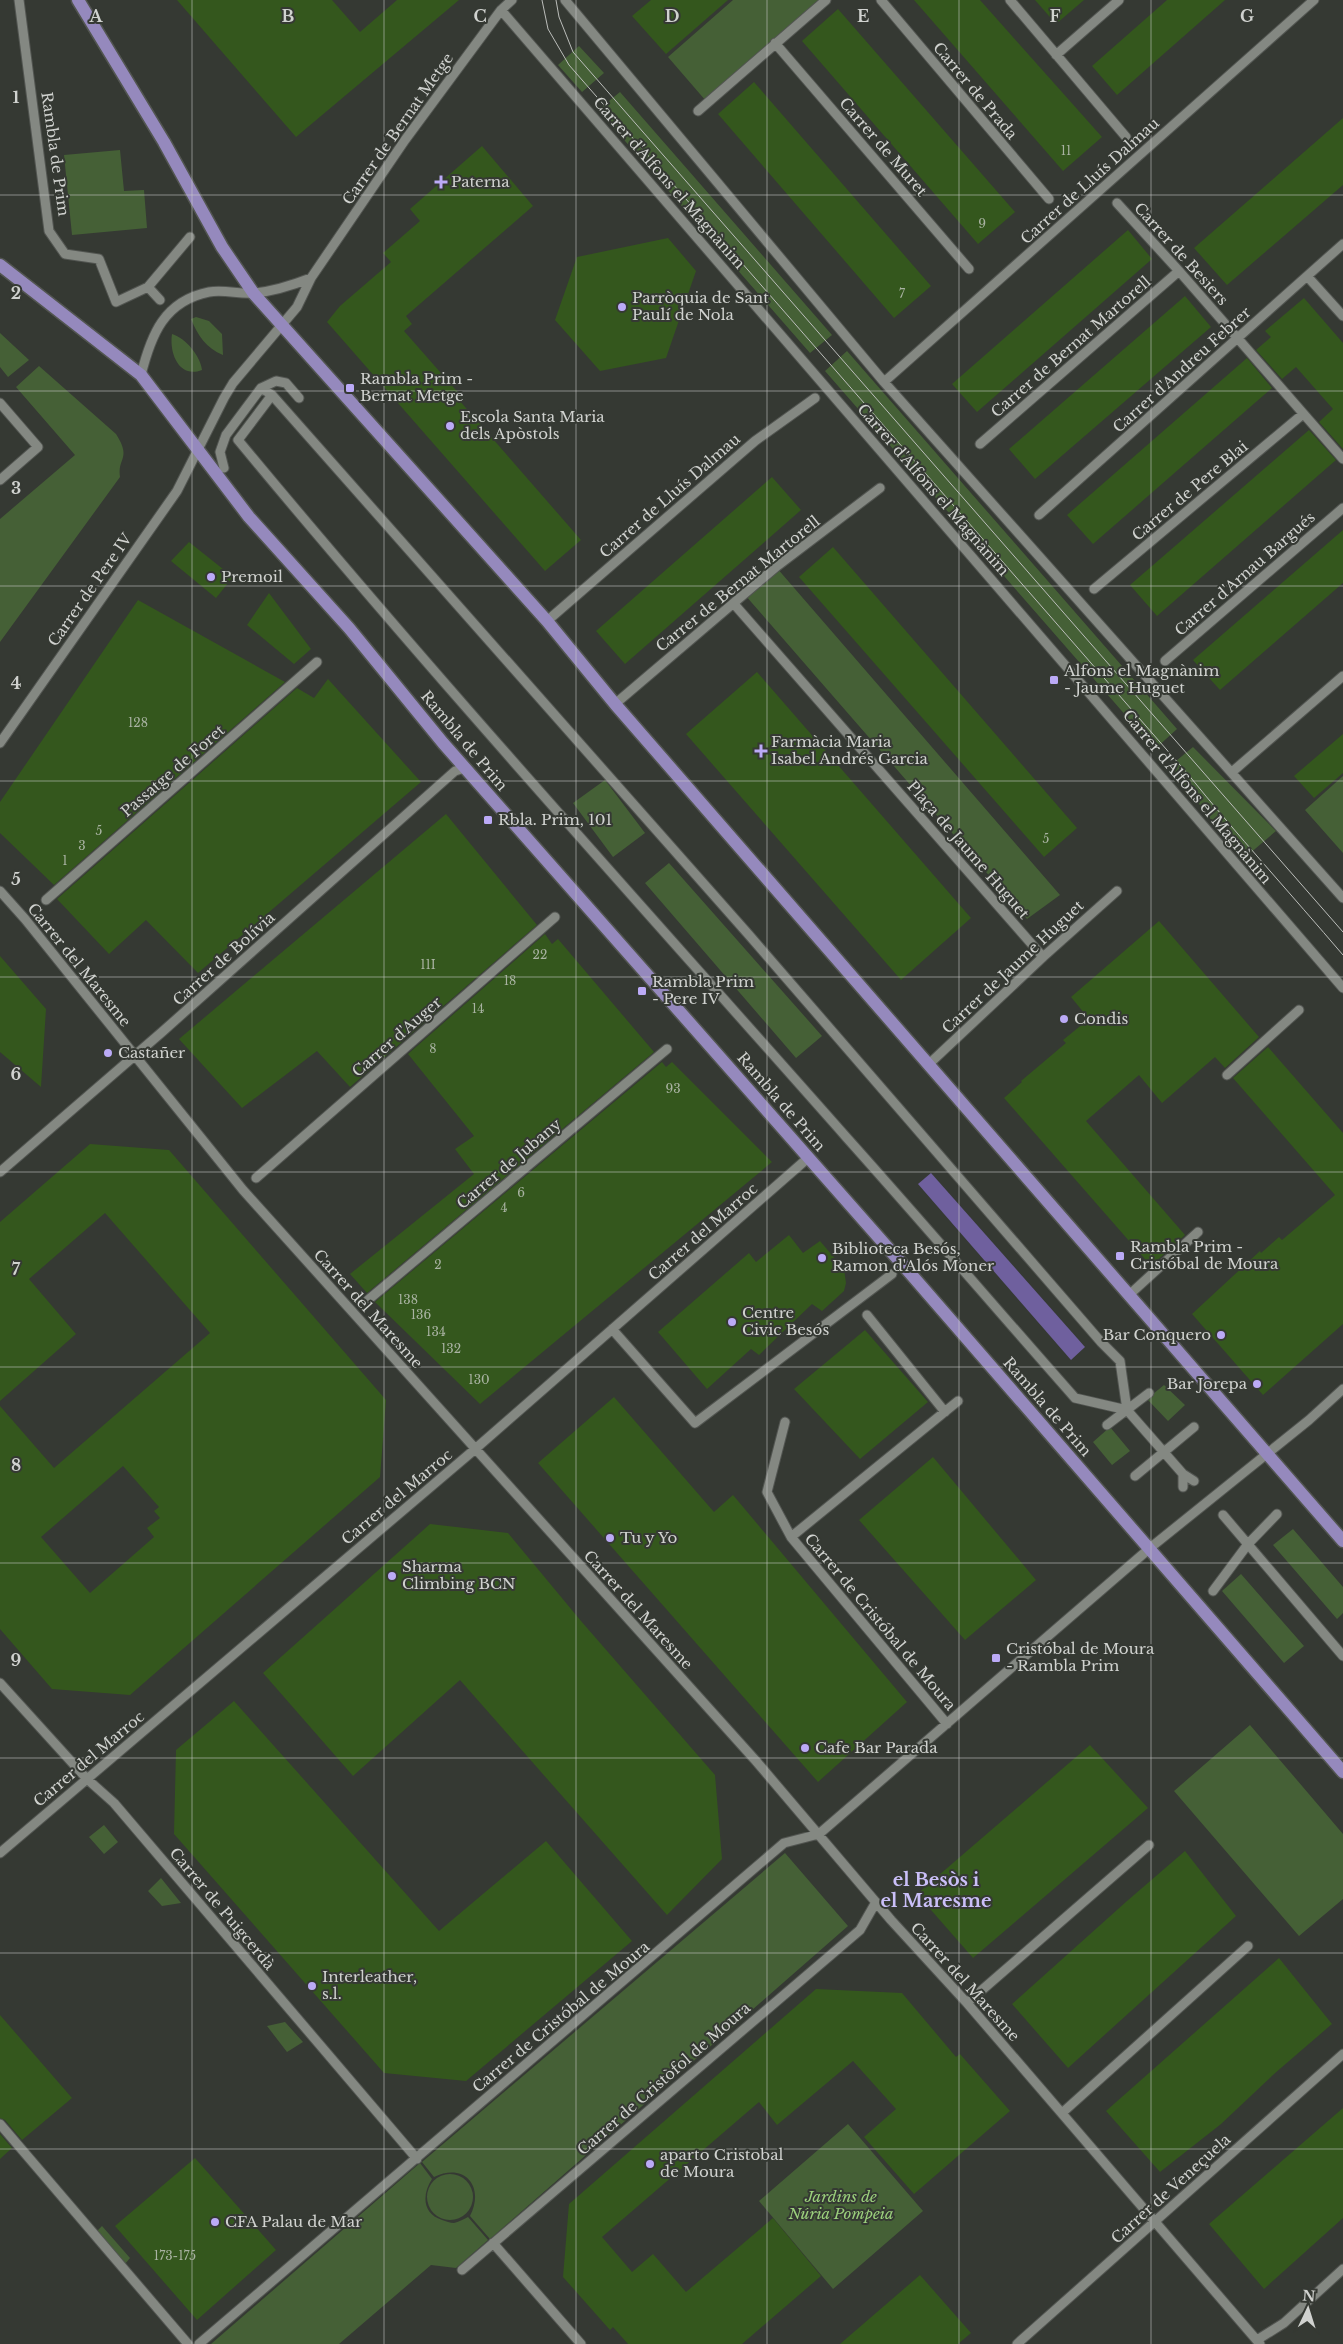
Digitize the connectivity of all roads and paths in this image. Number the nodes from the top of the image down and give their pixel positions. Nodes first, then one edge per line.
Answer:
1 (19, 0) edge
2 (78, 0) edge
3 (512, 0) edge
4 (566, 0) edge
5 (826, 0) edge
6 (881, 0) edge
7 (1010, 0) edge
8 (1119, 0) edge
9 (1314, 0) edge
10 (501, 10) junction
11 (776, 43) junction
12 (1056, 55) junction
13 (698, 110) dead end
14 (1126, 138) dead end
15 (1049, 199) dead end
16 (1118, 203) dead end
17 (190, 237) dead end
18 (1343, 244) edge
19 (0, 265) edge
20 (969, 269) dead end
21 (1179, 271) junction
22 (1307, 276) junction
23 (311, 278) junction
24 (148, 287) junction
25 (254, 294) junction
26 (160, 300) dead end
27 (1343, 316) edge
28 (283, 325) junction
29 (1238, 340) junction
30 (141, 375) junction
31 (884, 382) junction
32 (261, 388) junction
33 (272, 394) junction
34 (299, 398) dead end
35 (815, 398) dead end
36 (0, 403) edge
37 (1303, 414) junction
38 (980, 444) dead end
39 (199, 449) junction
40 (1343, 460) edge
41 (224, 468) dead end
42 (0, 480) edge
43 (880, 488) dead end
44 (1343, 508) edge
45 (1039, 515) dead end
46 (1094, 589) dead end
47 (734, 604) junction
48 (547, 620) junction
49 (1165, 661) dead end
50 (317, 662) dead end
51 (1343, 676) edge
52 (615, 704) junction
53 (0, 743) edge
54 (466, 768) junction
55 (1232, 772) junction
56 (0, 890) edge
57 (1117, 891) dead end
58 (1343, 898) edge
59 (46, 900) dead end
60 (555, 917) dead end
61 (1043, 956) junction
62 (1343, 988) edge
63 (1299, 1010) dead end
64 (667, 1049) dead end
65 (135, 1057) junction
66 (929, 1064) junction
67 (1228, 1075) dead end
68 (808, 1158) junction
69 (0, 1172) edge
70 (256, 1178) dead end
71 (1198, 1232) dead end
72 (892, 1274) dead end
73 (1129, 1295) junction
74 (368, 1300) dead end
75 (867, 1315) dead end
76 (612, 1329) junction
77 (1343, 1389) edge
78 (1149, 1393) dead end
79 (958, 1401) dead end
80 (1127, 1410) junction
81 (944, 1412) junction
82 (785, 1422) dead end
83 (1107, 1425) dead end
84 (1194, 1427) dead end
85 (474, 1450) junction
86 (1164, 1453) junction
87 (1267, 1453) junction
88 (1183, 1474) junction
89 (1135, 1476) dead end
90 (1194, 1481) dead end
91 (1183, 1487) dead end
92 (1277, 1514) dead end
93 (1223, 1515) dead end
94 (791, 1537) junction
95 (1343, 1541) edge
96 (1248, 1544) junction
97 (1150, 1548) junction
98 (1213, 1591) dead end
99 (1343, 1656) edge
100 (0, 1683) edge
101 (947, 1724) junction
102 (1343, 1772) edge
103 (87, 1779) junction
104 (820, 1834) junction
105 (1149, 1844) dead end
106 (0, 1853) edge
107 (876, 1902) junction
108 (1248, 1946) dead end
109 (967, 2003) junction
110 (1343, 2054) edge
111 (1062, 2114) junction
112 (0, 2124) edge
113 (417, 2159) junction
114 (1156, 2222) junction
115 (493, 2243) junction
116 (1343, 2269) edge
117 (462, 2270) dead end
118 (1259, 2342) edge
119 (188, 2344) edge
120 (199, 2344) edge
121 (581, 2344) edge
122 (1017, 2344) edge

1 - 24 street, Rambla de Prim
2 - 25 main road
3 - 10 street, Carrer de Bernat Metge
4 - 31 street
5 - 11 street
6 - 15 street, Carrer de Prada
7 - 12 street
8 - 12 street
9 - 31 street, Carrer de Lluís Dalmau
10 - 23 street, Carrer de Bernat Metge
10 - 62 street, Carrer d'Alfons el Magnànim
11 - 13 street
11 - 20 street, Carrer de Muret
12 - 14 street
16 - 21 street, Carrer de Besiers
17 - 24 street, Rambla de Prim
18 - 22 street, Carrer d'Andreu Febrer
19 - 30 main road, Rambla de Prim
21 - 29 street, Carrer de Besiers
21 - 38 street, Carrer de Bernat Martorell
22 - 27 street
22 - 29 street, Carrer d'Andreu Febrer
23 - 25 street
23 - 28 street, Carrer de Bernat Metge
24 - 26 street
25 - 28 main road
25 - 30 street
28 - 39 street
28 - 48 main road
29 - 37 street, Carrer de Besiers
29 - 45 street, Carrer d'Andreu Febrer
30 - 39 main road, Rambla de Prim
31 - 55 street
32 - 33 street
32 - 34 street
32 - 41 street
33 - 80 street
33 - 80 street, Rambla de Prim
35 - 48 street, Carrer de Lluís Dalmau
36 - 42 street
37 - 40 street, Carrer de Besiers
37 - 46 street, Carrer de Pere Blai
39 - 53 street, Carrer de Pere IV
39 - 54 main road, Rambla de Prim
43 - 47 street, Carrer de Bernat Martorell
44 - 49 street, Carrer d'Arnau Bargués
47 - 52 street, Carrer de Bernat Martorell
47 - 61 street, Plaça de Jaume Huguet
48 - 52 main road
50 - 59 street, Passatge de Foret
51 - 55 street
52 - 66 main road
54 - 65 street, Carrer de Bolívia
54 - 68 main road, Rambla de Prim
55 - 58 street
56 - 65 street, Carrer del Maresme
57 - 61 street, Carrer de Jaume Huguet
60 - 70 street, Carrer d'Auger
61 - 66 street, Carrer de Jaume Huguet
63 - 67 street
64 - 74 street, Carrer de Jubany
65 - 69 street, Carrer de Bolívia
65 - 85 street, Carrer del Maresme
66 - 73 main road
68 - 76 street, Carrer del Marroc
68 - 97 main road, Rambla de Prim
71 - 73 street
72 - 76 street
73 - 87 main road
75 - 81 street
76 - 85 street, Carrer del Marroc
77 - 87 street
78 - 80 street
79 - 81 street, Carrer de Cristóbal de Moura
80 - 83 street
80 - 86 street
81 - 94 street, Carrer de Cristóbal de Moura
82 - 94 street, Carrer de Cristóbal de Moura
84 - 86 street
85 - 103 street, Carrer del Marroc
85 - 104 street, Carrer del Maresme
86 - 88 street
86 - 89 street
87 - 95 main road
87 - 97 street, Carrer de Cristóbal de Moura
88 - 90 street
88 - 91 street
92 - 96 street
93 - 96 street
94 - 101 street, Carrer de Cristóbal de Moura
96 - 98 street
96 - 99 street
97 - 101 street, Carrer de Cristóbal de Moura
97 - 102 main road, Rambla de Prim
100 - 103 street, Carrer de Puigcerdà
101 - 104 street, Carrer de Cristóbal de Moura
103 - 106 street, Carrer del Marroc
103 - 113 street, Carrer de Puigcerdà
104 - 107 street, Carrer del Maresme
104 - 113 street, Carrer de Cristóbal de Moura
105 - 109 street
107 - 109 street, Carrer del Maresme
107 - 115 street, Carrer de Cristòfol de Moura
108 - 111 street
109 - 111 street, Carrer del Maresme
110 - 114 street, Carrer de Veneçuela
111 - 114 street, Carrer del Maresme
112 - 119 street
113 - 120 street, Carrer de Cristóbal de Moura
114 - 118 street, Carrer del Maresme
114 - 122 street, Carrer de Veneçuela
115 - 117 street, Carrer de Cristòfol de Moura
115 - 121 street
116 - 118 street

